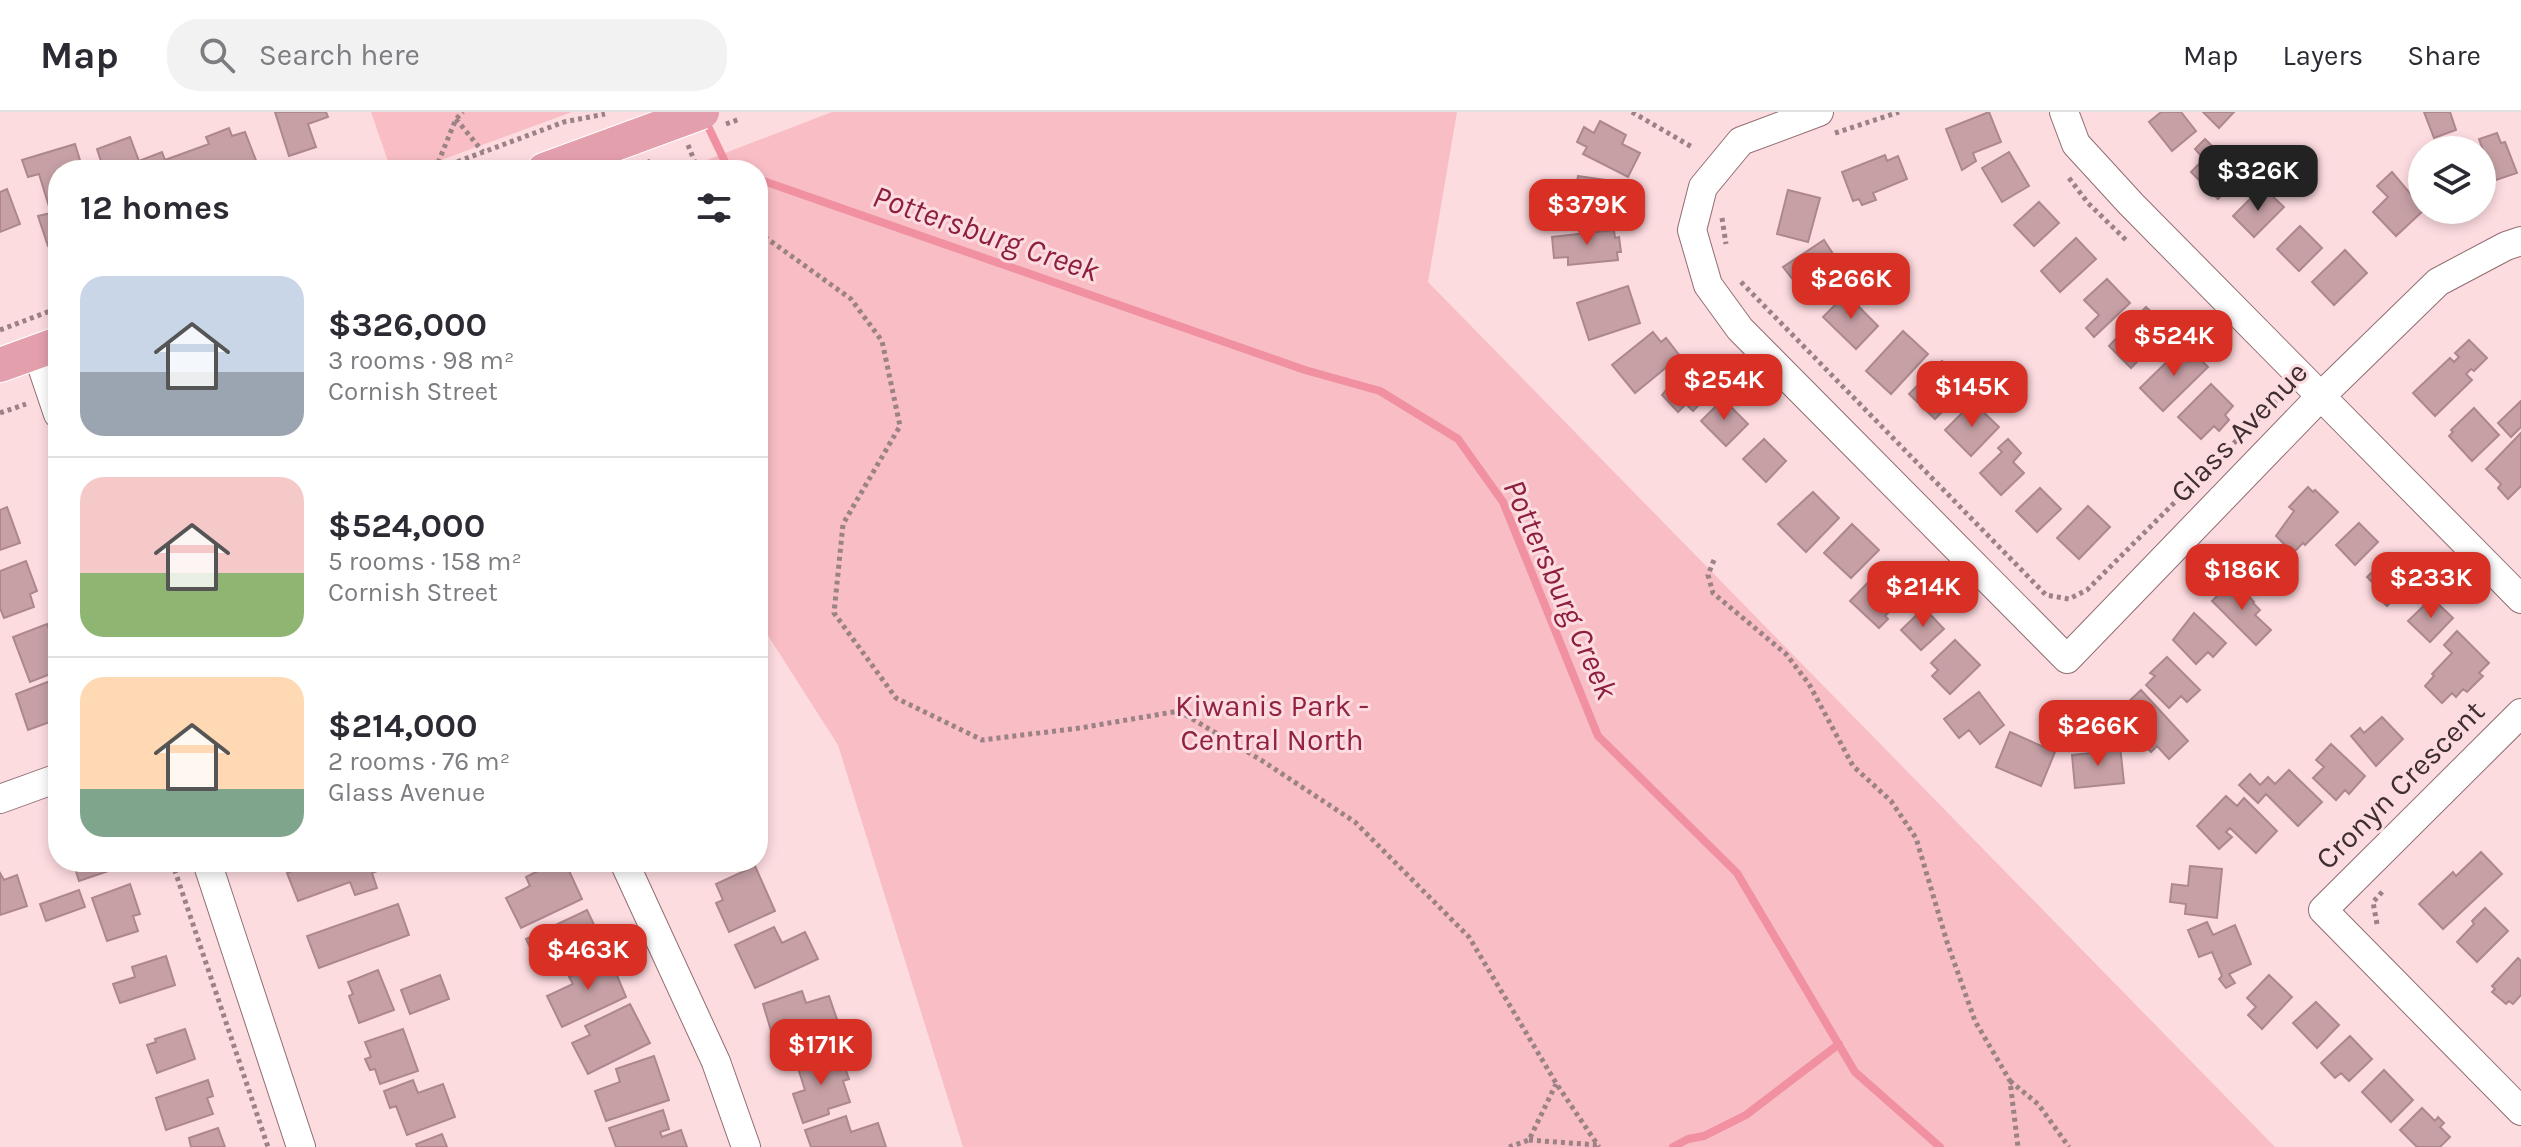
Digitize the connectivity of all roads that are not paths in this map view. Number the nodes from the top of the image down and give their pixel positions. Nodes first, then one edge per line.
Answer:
1 (702, 112) edge
2 (2064, 112) edge
3 (1824, 124) edge
4 (626, 125) edge
5 (562, 160) edge
6 (2521, 241) edge
7 (48, 348) edge
8 (0, 365) edge
9 (2322, 395) junction
10 (2521, 599) edge
11 (2521, 713) edge
12 (48, 782) edge
13 (0, 799) edge
14 (210, 872) edge
15 (629, 872) edge
16 (2521, 1111) edge
17 (301, 1147) edge
18 (746, 1147) edge

1 - 4 main road, bridge
2 - 9 street
3 - 9 street, Glass Avenue
4 - 5 main road
6 - 9 street, Glass Avenue
7 - 8 main road
9 - 10 street
11 - 16 street, Cronyn Crescent
12 - 13 street
14 - 17 street
15 - 18 street

